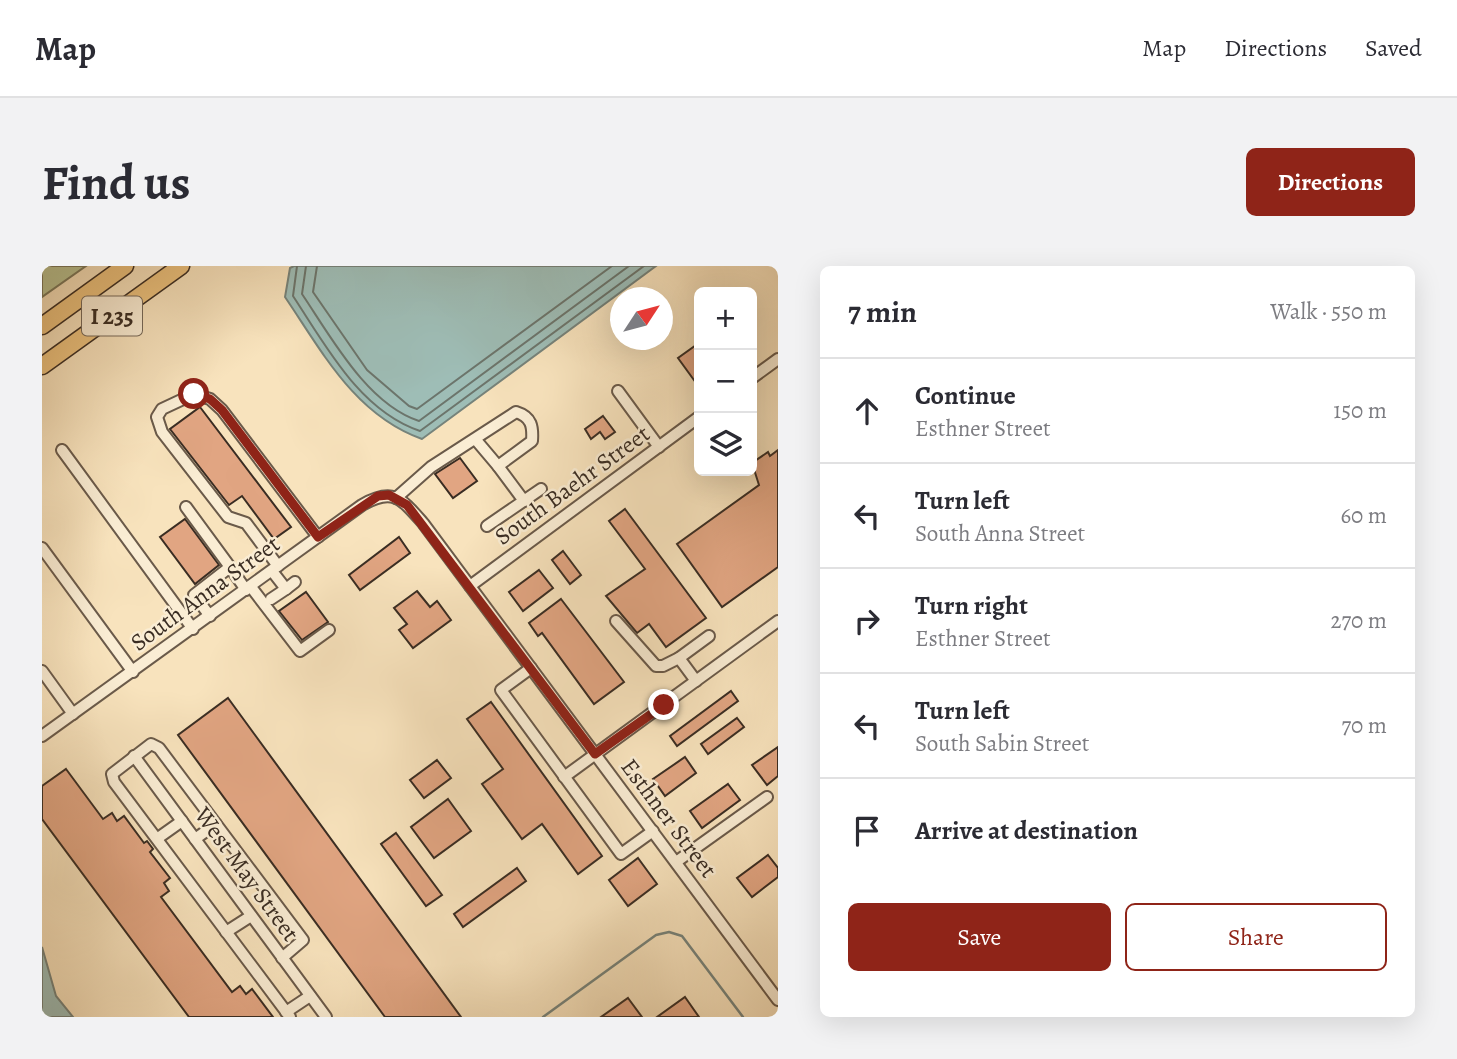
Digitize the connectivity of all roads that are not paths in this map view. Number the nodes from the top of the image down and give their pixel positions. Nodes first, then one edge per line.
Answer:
1 (125, 266) edge
2 (181, 266) edge
3 (42, 326) edge
4 (778, 359) edge
5 (42, 366) edge
6 (757, 375) edge
7 (618, 391) dead end
8 (694, 421) edge
9 (476, 440) junction
10 (659, 447) junction
11 (62, 450) dead end
12 (498, 466) junction
13 (541, 489) dead end
14 (397, 498) junction
15 (524, 501) junction
16 (186, 507) dead end
17 (488, 526) dead end
18 (318, 537) junction
19 (42, 548) edge
20 (230, 567) junction
21 (275, 568) junction
22 (295, 582) dead end
23 (470, 586) junction
24 (249, 588) junction
25 (286, 589) junction
26 (271, 599) dead end
27 (210, 616) junction
28 (616, 621) dead end
29 (778, 621) edge
30 (193, 629) junction
31 (329, 630) dead end
32 (709, 636) dead end
33 (679, 658) junction
34 (531, 668) junction
35 (133, 672) junction
36 (43, 676) edge
37 (696, 681) junction
38 (73, 714) junction
39 (42, 736) edge
40 (595, 754) junction
41 (134, 756) junction
42 (564, 777) junction
43 (767, 797) dead end
44 (182, 821) junction
45 (216, 824) junction
46 (653, 831) junction
47 (158, 838) junction
48 (195, 839) junction
49 (676, 862) junction
50 (251, 916) junction
51 (226, 932) junction
52 (282, 958) junction
53 (773, 983) edge
54 (310, 996) junction
55 (778, 1000) edge
56 (288, 1014) edge
57 (326, 1017) edge

1 - 3 highway, I 235
2 - 5 highway, I 235
4 - 6 street
7 - 10 street
8 - 10 street, South Baehr Street
9 - 12 street
9 - 12 street
9 - 14 street
10 - 23 street, South Baehr Street
11 - 30 street
12 - 15 street
13 - 15 street
14 - 18 street, South Anna Street
14 - 23 street, Esthner Street
15 - 17 street
16 - 20 street
18 - 21 street, South Anna Street
18 - 21 street
19 - 35 street
20 - 24 street
20 - 27 street
21 - 24 street, South Anna Street
21 - 25 street
22 - 25 street
23 - 34 street, Esthner Street
24 - 27 street, South Anna Street
24 - 31 street
25 - 26 street
27 - 30 street, South Anna Street
28 - 33 street
29 - 37 street
30 - 35 street, South Anna Street
32 - 33 street
33 - 37 street
34 - 40 street, Esthner Street
34 - 42 street
35 - 38 street, South Anna Street
36 - 38 street
37 - 40 street
38 - 39 street, South Anna Street
40 - 42 street
40 - 46 street, Esthner Street
41 - 44 street, West May Street
41 - 45 street
41 - 47 street
42 - 46 street
43 - 49 street
44 - 47 street
44 - 48 street, West May Street
45 - 48 street
45 - 52 street
46 - 49 street, Esthner Street
47 - 51 street
48 - 50 street, West May Street
49 - 53 street, Esthner Street
50 - 51 street
50 - 52 street, West May Street
51 - 56 street
52 - 54 street, West May Street
53 - 55 street, Esthner Street
54 - 56 street
54 - 57 street, West May Street

